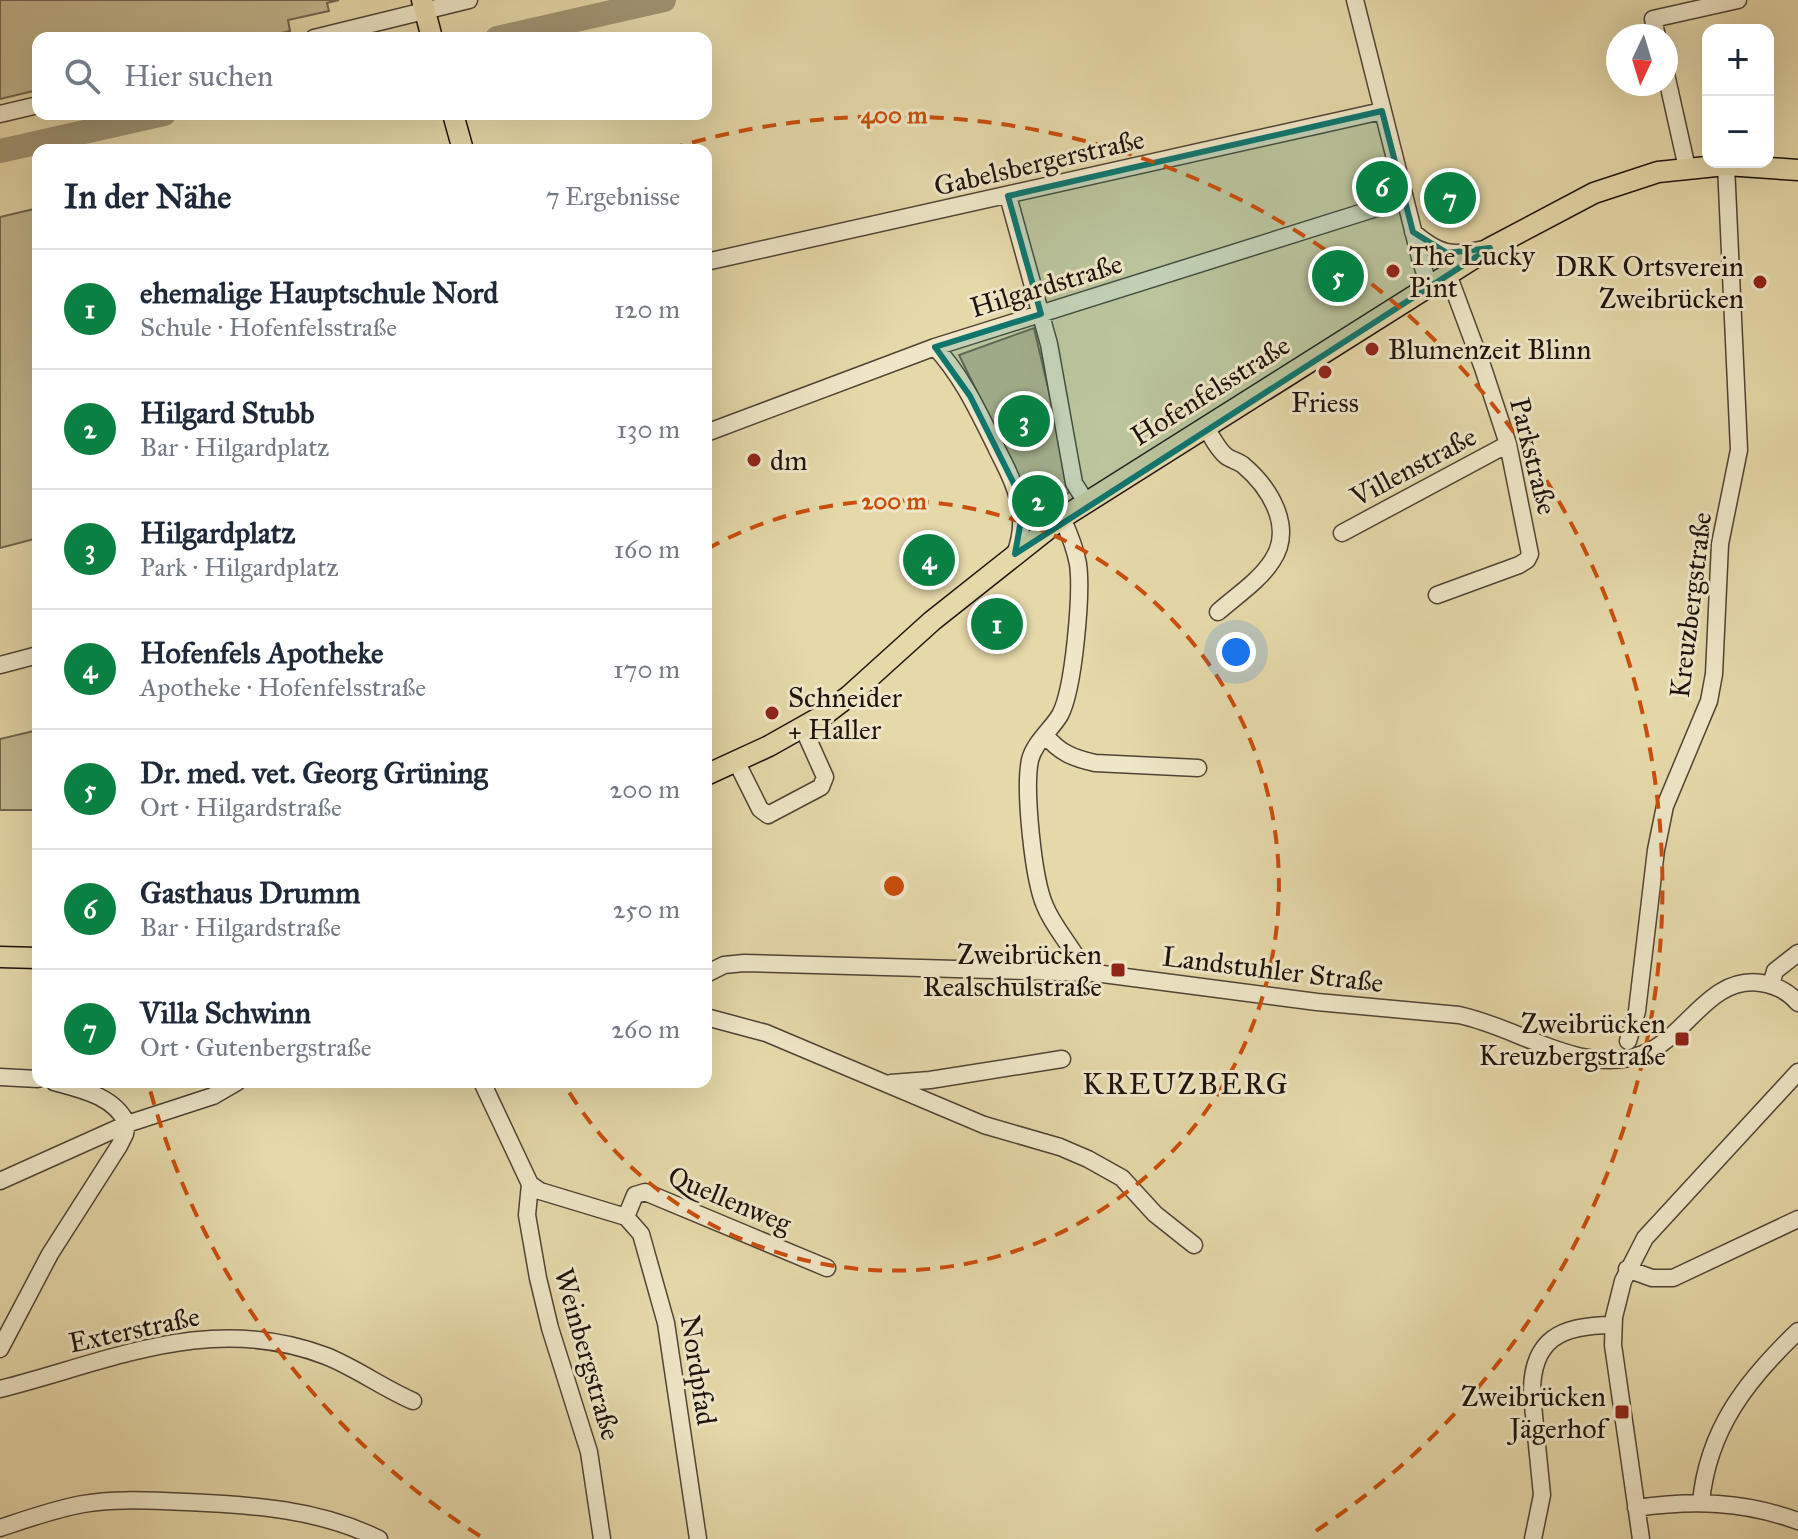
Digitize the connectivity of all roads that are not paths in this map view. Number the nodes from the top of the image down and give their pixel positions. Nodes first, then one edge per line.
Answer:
1 (469, 0) edge
2 (1355, 0) edge
3 (1738, 0) edge
4 (424, 5) edge
5 (1654, 24) edge
6 (334, 32) edge
7 (430, 32) edge
8 (1671, 96) edge
9 (32, 106) edge
10 (1382, 111) junction
11 (0, 114) edge
12 (455, 120) edge
13 (461, 144) edge
14 (1702, 167) edge
15 (1687, 168) junction
16 (1726, 168) edge
17 (1769, 168) edge
18 (1798, 170) edge
19 (1008, 196) junction
20 (1405, 199) junction
21 (1413, 232) junction
22 (1490, 248) junction
23 (712, 261) edge
24 (1448, 274) junction
25 (1429, 286) junction
26 (1041, 314) junction
27 (935, 347) junction
28 (1205, 426) junction
29 (712, 431) edge
30 (1508, 444) junction
31 (1086, 502) junction
32 (1062, 518) junction
33 (1342, 533) dead end
34 (1015, 554) junction
35 (1437, 595) dead end
36 (1218, 612) dead end
37 (32, 657) edge
38 (0, 665) edge
39 (803, 728) junction
40 (1045, 735) junction
41 (736, 761) junction
42 (1198, 768) dead end
43 (712, 772) edge
44 (1798, 953) edge
45 (0, 957) edge
46 (32, 958) edge
47 (712, 971) edge
48 (1082, 972) junction
49 (1771, 985) junction
50 (1798, 1003) edge
51 (712, 1019) edge
52 (1628, 1041) dead end
53 (1062, 1059) dead end
54 (1798, 1072) edge
55 (0, 1077) edge
56 (32, 1079) edge
57 (886, 1084) junction
58 (72, 1088) edge
59 (227, 1088) edge
60 (485, 1088) edge
61 (127, 1124) junction
62 (0, 1181) edge
63 (530, 1184) junction
64 (626, 1217) junction
65 (1798, 1219) edge
66 (1194, 1245) dead end
67 (827, 1268) dead end
68 (1627, 1269) junction
69 (1613, 1325) junction
70 (1798, 1331) edge
71 (0, 1348) edge
72 (0, 1389) edge
73 (413, 1401) dead end
74 (1701, 1502) junction
75 (1636, 1508) junction
76 (1798, 1521) edge
77 (0, 1528) edge
78 (379, 1539) edge
79 (602, 1539) edge
80 (698, 1539) edge
81 (1533, 1539) edge
82 (1641, 1539) edge

1 - 4 street
2 - 10 street
3 - 5 street
4 - 6 street
4 - 7 main road
8 - 15 street
9 - 11 street
10 - 19 street, Gabelsbergerstraße
10 - 20 street
12 - 13 main road
14 - 15 main road, Hofenfelsstraße
15 - 22 main road, Hofenfelsstraße
16 - 52 street, Kreuzbergstraße
17 - 18 main road, Hofenfelsstraße
19 - 23 street, Gabelsbergerstraße
19 - 26 street
20 - 21 street
20 - 26 street, Hilgardstraße
21 - 22 street
21 - 25 street
22 - 24 main road, Hofenfelsstraße
24 - 25 main road, Hofenfelsstraße
24 - 30 street, Parkstraße
25 - 28 main road, Hofenfelsstraße
26 - 27 street, Hilgardstraße
26 - 31 street
27 - 29 street, Hilgardstraße
27 - 34 street
28 - 31 main road, Hofenfelsstraße
28 - 36 street
30 - 33 street, Villenstraße
30 - 35 street, Parkstraße
31 - 32 main road, Hofenfelsstraße
32 - 34 main road, Hofenfelsstraße
32 - 40 street
34 - 39 main road, Hofenfelsstraße
37 - 38 street
39 - 41 main road, Hofenfelsstraße
39 - 41 street
40 - 42 street
40 - 48 street
41 - 43 main road, Hofenfelsstraße
44 - 49 street
45 - 46 main road
47 - 48 street, Landstuhler Straße
48 - 49 street, Landstuhler Straße
49 - 50 street
51 - 57 street
53 - 57 street
54 - 68 street
55 - 56 street
57 - 66 street
58 - 61 street
59 - 61 street
60 - 63 street
61 - 62 street
61 - 71 street
63 - 64 street
63 - 79 street, Weinbergstraße
64 - 67 street, Quellenweg
64 - 80 street, Nordpfad
65 - 68 street
68 - 69 street
69 - 75 street
69 - 81 street
70 - 74 street
72 - 73 street, Exterstraße
74 - 75 street
74 - 76 street
75 - 82 street
77 - 78 street

